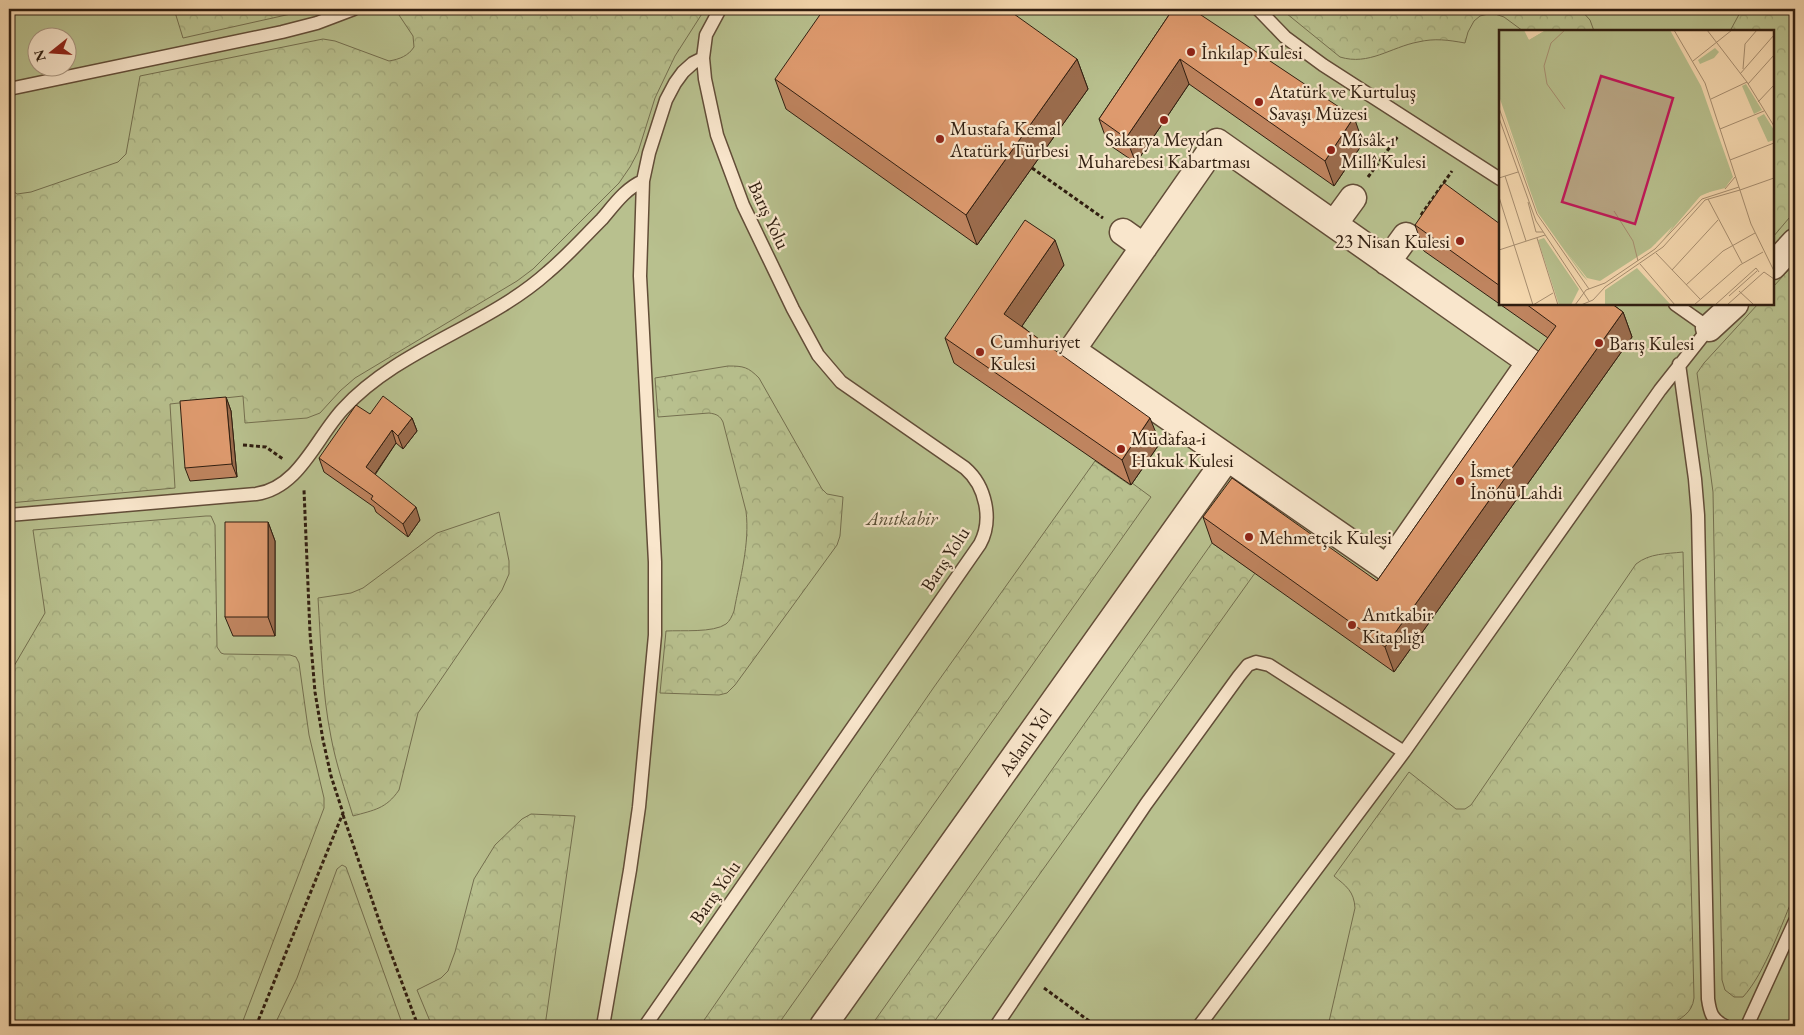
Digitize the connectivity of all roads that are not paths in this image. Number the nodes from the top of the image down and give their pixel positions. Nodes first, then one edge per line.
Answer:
1 (354, 9) edge
2 (720, 9) edge
3 (1258, 9) edge
4 (703, 58) junction
5 (9, 89) edge
6 (1499, 178) edge
7 (643, 181) junction
8 (1353, 198) dead end
9 (1334, 224) junction
10 (1122, 232) road end
11 (1406, 236) dead end
12 (1795, 242) edge
13 (1144, 247) junction
14 (1387, 262) junction
15 (1774, 265) edge
16 (1676, 305) edge
17 (1734, 305) edge
18 (1709, 328) junction
19 (1678, 364) junction
20 (1227, 458) junction
21 (9, 515) edge
22 (1404, 752) junction
23 (1795, 921) edge
24 (603, 1026) edge
25 (644, 1026) edge
26 (823, 1026) edge
27 (996, 1026) edge
28 (1199, 1026) edge
29 (1726, 1026) edge
30 (1747, 1026) edge

1 - 5 lane
2 - 4 lane, Barış Yolu
3 - 6 lane
4 - 7 lane
4 - 25 lane, Barış Yolu
7 - 21 lane
7 - 24 lane
8 - 9 street
9 - 13 street
9 - 14 street
10 - 13 street
11 - 14 street
12 - 15 street
13 - 20 street
14 - 20 street
16 - 18 lane
17 - 18 street
18 - 19 lane
19 - 22 lane
19 - 29 lane
20 - 26 street, Aslanlı Yol
22 - 27 lane
22 - 28 lane
23 - 30 lane

